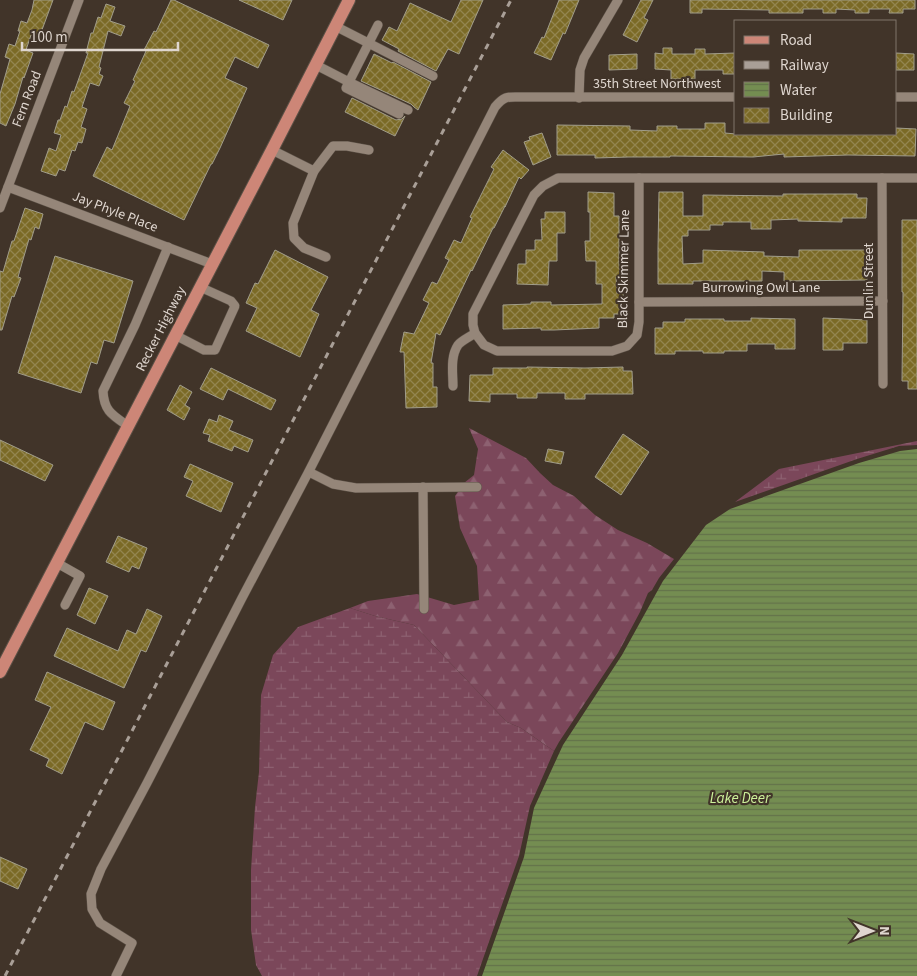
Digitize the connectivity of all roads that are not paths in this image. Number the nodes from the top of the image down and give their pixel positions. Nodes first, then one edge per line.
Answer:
1 (79, 0) edge
2 (349, 0) edge
3 (618, 0) edge
4 (378, 25) dead end
5 (336, 26) junction
6 (369, 43) junction
7 (316, 65) junction
8 (433, 76) dead end
9 (349, 82) junction
10 (917, 96) edge
11 (734, 97) edge
12 (897, 97) edge
13 (579, 98) junction
14 (408, 110) dead end
15 (399, 114) dead end
16 (272, 150) junction
17 (369, 150) dead end
18 (314, 171) junction
19 (639, 178) junction
20 (882, 178) junction
21 (917, 178) edge
22 (8, 187) junction
23 (0, 208) edge
24 (168, 247) junction
25 (326, 257) dead end
26 (212, 264) junction
27 (200, 287) junction
28 (883, 301) junction
29 (639, 302) junction
30 (475, 333) junction
31 (175, 335) junction
32 (883, 384) dead end
33 (453, 386) dead end
34 (128, 426) junction
35 (309, 472) junction
36 (423, 487) junction
37 (477, 487) dead end
38 (57, 563) junction
39 (65, 605) dead end
40 (424, 609) dead end
41 (0, 672) edge
42 (116, 976) edge

1 - 22 street, Fern Road
2 - 5 main road, Recker Highway
3 - 13 street
4 - 6 street
5 - 6 street
5 - 7 main road, Recker Highway
6 - 8 street
6 - 9 street
7 - 9 street
7 - 16 main road, Recker Highway
9 - 14 street
9 - 15 street
10 - 12 street
11 - 13 street, 35th Street Northwest
13 - 35 street, 35th Street Northwest
16 - 18 street
16 - 26 main road, Recker Highway
17 - 18 street
18 - 25 street
19 - 20 street
19 - 29 street, Black Skimmer Lane
19 - 30 street
20 - 21 street
20 - 28 street, Dunlin Street
22 - 23 street, Fern Road
22 - 24 street, Jay Phyle Place
24 - 26 street, Jay Phyle Place
24 - 34 street
26 - 27 main road, Recker Highway
27 - 31 main road, Recker Highway
27 - 31 street
28 - 29 street, Burrowing Owl Lane
28 - 32 street, Dunlin Street
29 - 30 street, Black Skimmer Lane
30 - 33 street
31 - 34 main road, Recker Highway
34 - 38 main road, Recker Highway
35 - 36 street
35 - 42 street, 35th Street Northwest
36 - 37 street
36 - 40 street
38 - 39 street
38 - 41 main road, Recker Highway

